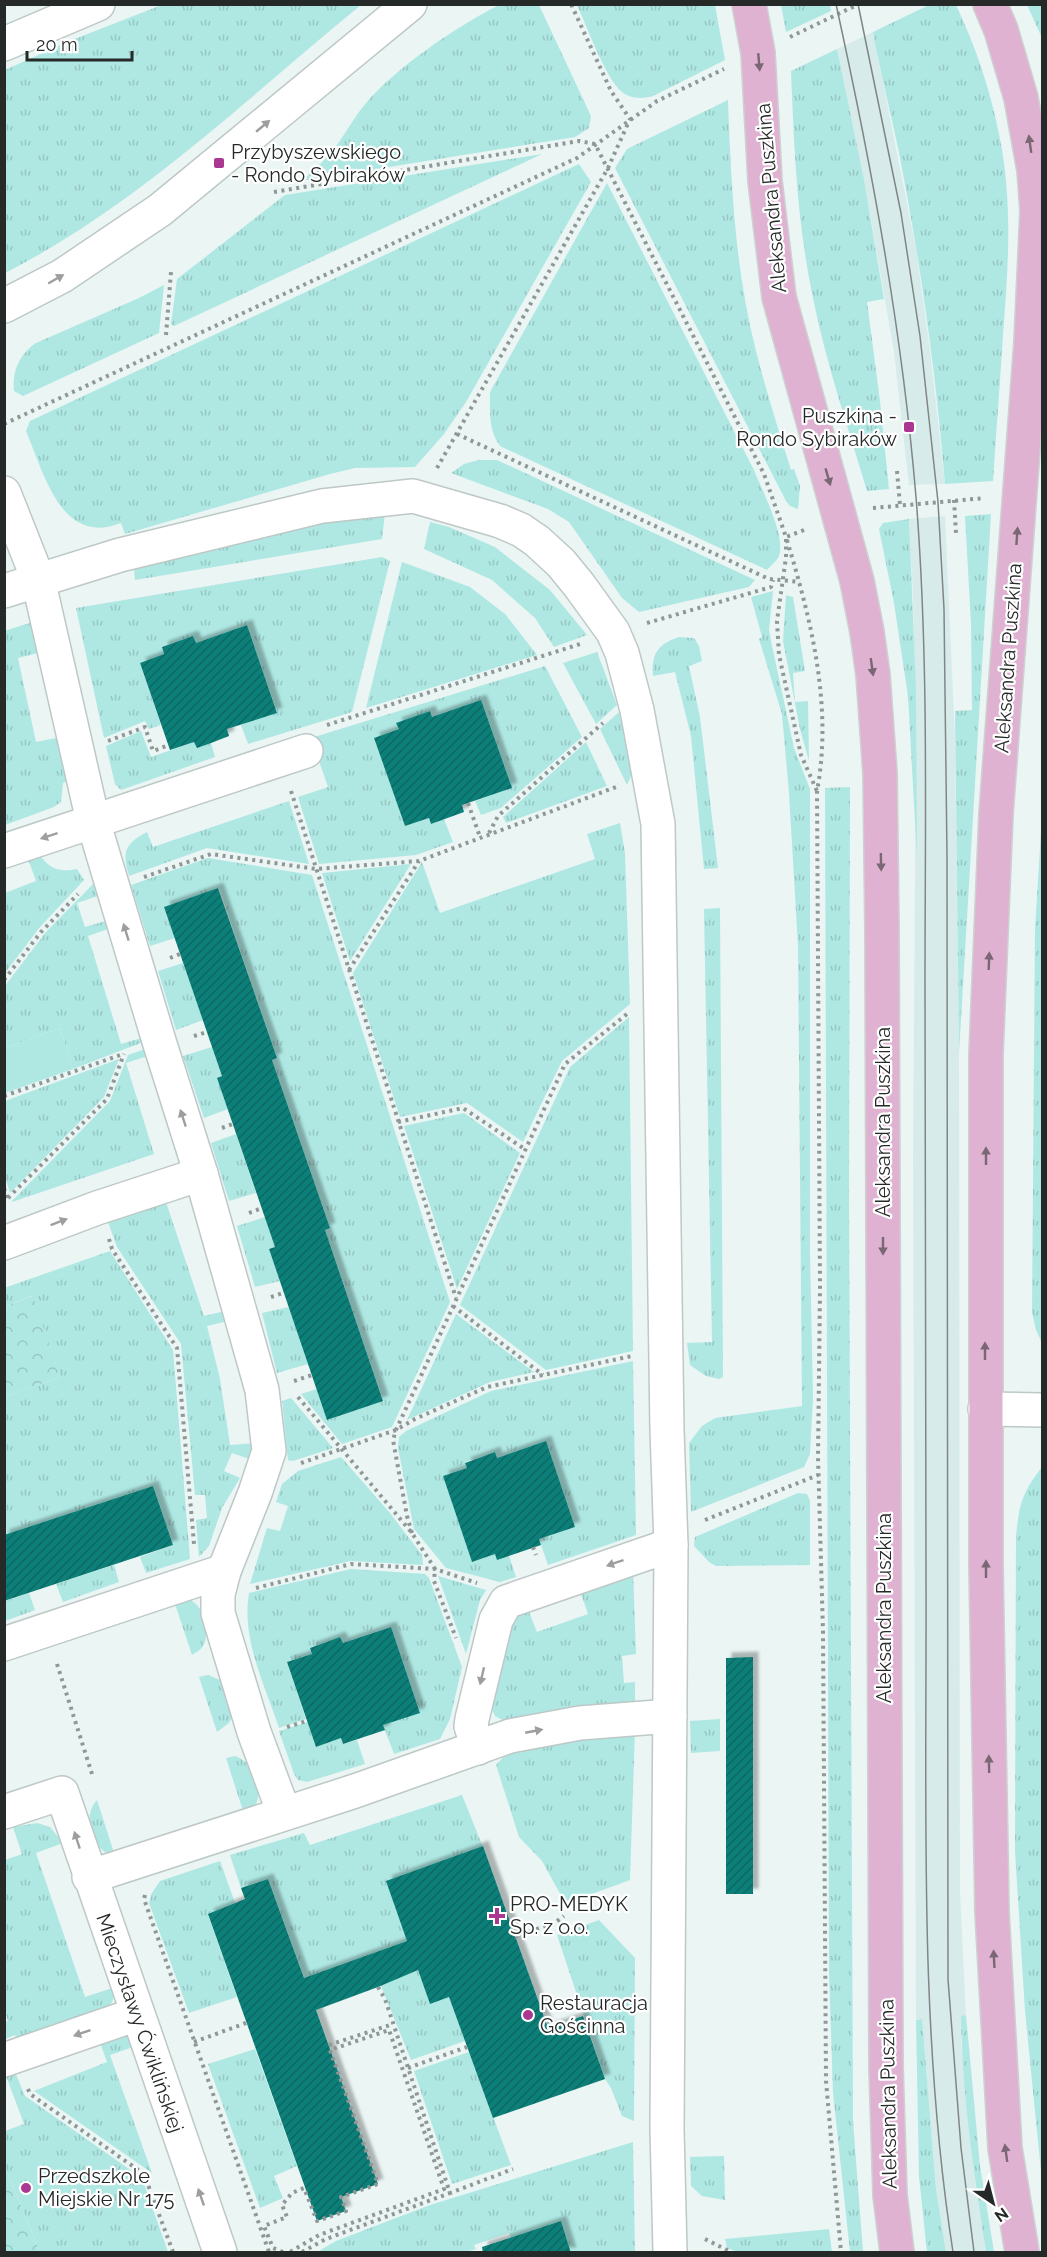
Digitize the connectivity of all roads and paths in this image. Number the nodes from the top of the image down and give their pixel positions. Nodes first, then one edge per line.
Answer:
1 (98, 4) edge
2 (410, 4) edge
3 (571, 4) edge
4 (749, 4) edge
5 (859, 4) edge
6 (990, 4) edge
7 (4, 44) edge
8 (758, 52) junction
9 (630, 119) junction
10 (595, 144) junction
11 (608, 168) junction
12 (274, 192) dead end
13 (171, 272) dead end
14 (4, 306) edge
15 (166, 335) dead end
16 (4, 424) edge
17 (457, 434) junction
18 (897, 471) dead end
19 (4, 493) edge
20 (413, 496) junction
21 (992, 498) dead end
22 (954, 501) junction
23 (900, 505) junction
24 (873, 508) dead end
25 (804, 530) dead end
26 (956, 533) dead end
27 (786, 537) junction
28 (38, 579) junction
29 (773, 580) junction
30 (781, 581) junction
31 (800, 582) junction
32 (4, 591) edge
33 (613, 632) junction
34 (634, 697) junction
35 (101, 744) dead end
36 (169, 745) dead end
37 (301, 747) junction
38 (617, 787) dead end
39 (817, 791) junction
40 (468, 803) dead end
41 (93, 821) junction
42 (489, 833) junction
43 (480, 837) junction
44 (4, 851) edge
45 (419, 861) junction
46 (316, 869) junction
47 (107, 870) junction
48 (349, 970) junction
49 (4, 980) edge
50 (628, 1013) dead end
51 (124, 1054) dead end
52 (104, 1061) dead end
53 (4, 1096) edge
54 (398, 1122) junction
55 (526, 1150) junction
56 (201, 1174) junction
57 (8, 1198) dead end
58 (97, 1208) junction
59 (4, 1243) edge
60 (456, 1299) junction
61 (453, 1306) junction
62 (642, 1354) dead end
63 (312, 1375) dead end
64 (543, 1376) junction
65 (287, 1384) dead end
66 (294, 1392) dead end
67 (985, 1409) junction
68 (1042, 1410) edge
69 (396, 1430) junction
70 (341, 1450) junction
71 (291, 1466) dead end
72 (818, 1475) junction
73 (412, 1533) junction
74 (671, 1536) junction
75 (195, 1551) dead end
76 (435, 1569) junction
77 (224, 1571) junction
78 (487, 1586) dead end
79 (254, 1588) dead end
80 (4, 1644) edge
81 (459, 1646) dead end
82 (53, 1654) dead end
83 (670, 1716) junction
84 (478, 1748) junction
85 (95, 1783) dead end
86 (4, 1812) edge
87 (284, 1813) junction
88 (126, 1865) junction
89 (89, 1877) junction
90 (146, 1892) dead end
91 (144, 1899) junction
92 (564, 1916) dead end
93 (515, 1936) dead end
94 (378, 1987) dead end
95 (137, 2014) junction
96 (246, 2023) dead end
97 (393, 2024) junction
98 (194, 2042) junction
99 (328, 2045) dead end
100 (467, 2047) dead end
101 (10, 2058) edge
102 (408, 2068) junction
103 (513, 2169) dead end
104 (450, 2193) junction
105 (173, 2253) edge
106 (219, 2253) edge
107 (269, 2253) edge
108 (283, 2253) edge
109 (290, 2253) edge
110 (302, 2253) edge
111 (670, 2253) edge
112 (841, 2253) edge
113 (897, 2253) edge
114 (1022, 2253) edge

1 - 7 street
14 -> 2 street
3 - 9 path
4 - 8 main road, Aleksandra Puszkina
5 - 8 path
67 -> 6 main road, Aleksandra Puszkina
8 - 9 path
8 -> 113 main road, Aleksandra Puszkina
9 - 10 path
9 - 11 path
10 - 11 path
10 - 12 path
10 - 16 path
11 - 17 path
11 - 27 path
13 - 15 path
17 - 20 path
17 - 29 path
18 - 23 path
19 - 28 street
20 - 28 street
20 - 33 street
21 - 22 path
22 - 23 path
22 - 26 path
23 - 24 path
25 - 27 path
27 - 30 path
27 - 31 path
28 - 32 street
28 - 41 street
29 - 30 path
29 - 33 path
30 - 31 path
30 - 39 path
31 - 39 path
33 - 34 street
33 - 37 path
34 - 42 path
34 - 74 street
35 - 36 path
37 - 41 street
37 - 46 path
38 - 42 path
39 - 72 path
40 - 43 path
41 -> 44 street
41 - 47 street
42 - 43 path
43 - 45 path
45 - 46 path
45 - 48 path
46 - 47 path
46 - 48 path
47 - 49 path
56 -> 47 street
48 - 54 path
50 - 55 path
51 - 57 path
52 - 53 path
54 - 55 path
54 - 60 path
55 - 60 path
56 - 58 street
56 - 77 street
59 -> 58 street
58 - 75 path
60 - 61 path
61 - 64 path
61 - 69 path
62 - 64 path
63 - 65 path
64 - 69 path
66 - 70 path
67 - 68 street
114 -> 67 main road, Aleksandra Puszkina
69 - 70 path
69 - 73 path
70 - 71 path
70 - 73 path
72 - 74 path
72 - 112 path
73 - 76 path
74 - 83 street
74 -> 84 street
76 - 78 path
76 - 79 path
76 - 81 path
77 - 80 street
77 - 87 street
82 - 85 path
84 -> 83 street
83 - 111 street
84 - 87 street
89 -> 86 street, Mieczysławy Ćwiklińskiej
87 - 88 street
88 - 89 street
88 - 91 path
89 - 95 street, Mieczysławy Ćwiklińskiej
90 - 91 path
91 - 98 path
92 - 93 path
94 - 97 path
95 -> 101 street
106 -> 95 street, Mieczysławy Ćwiklińskiej
96 - 98 path
97 - 99 path
97 - 102 path
98 - 107 path
100 - 102 path
101 - 105 path
102 - 104 path
103 - 104 path
104 - 110 path
108 - 109 path

